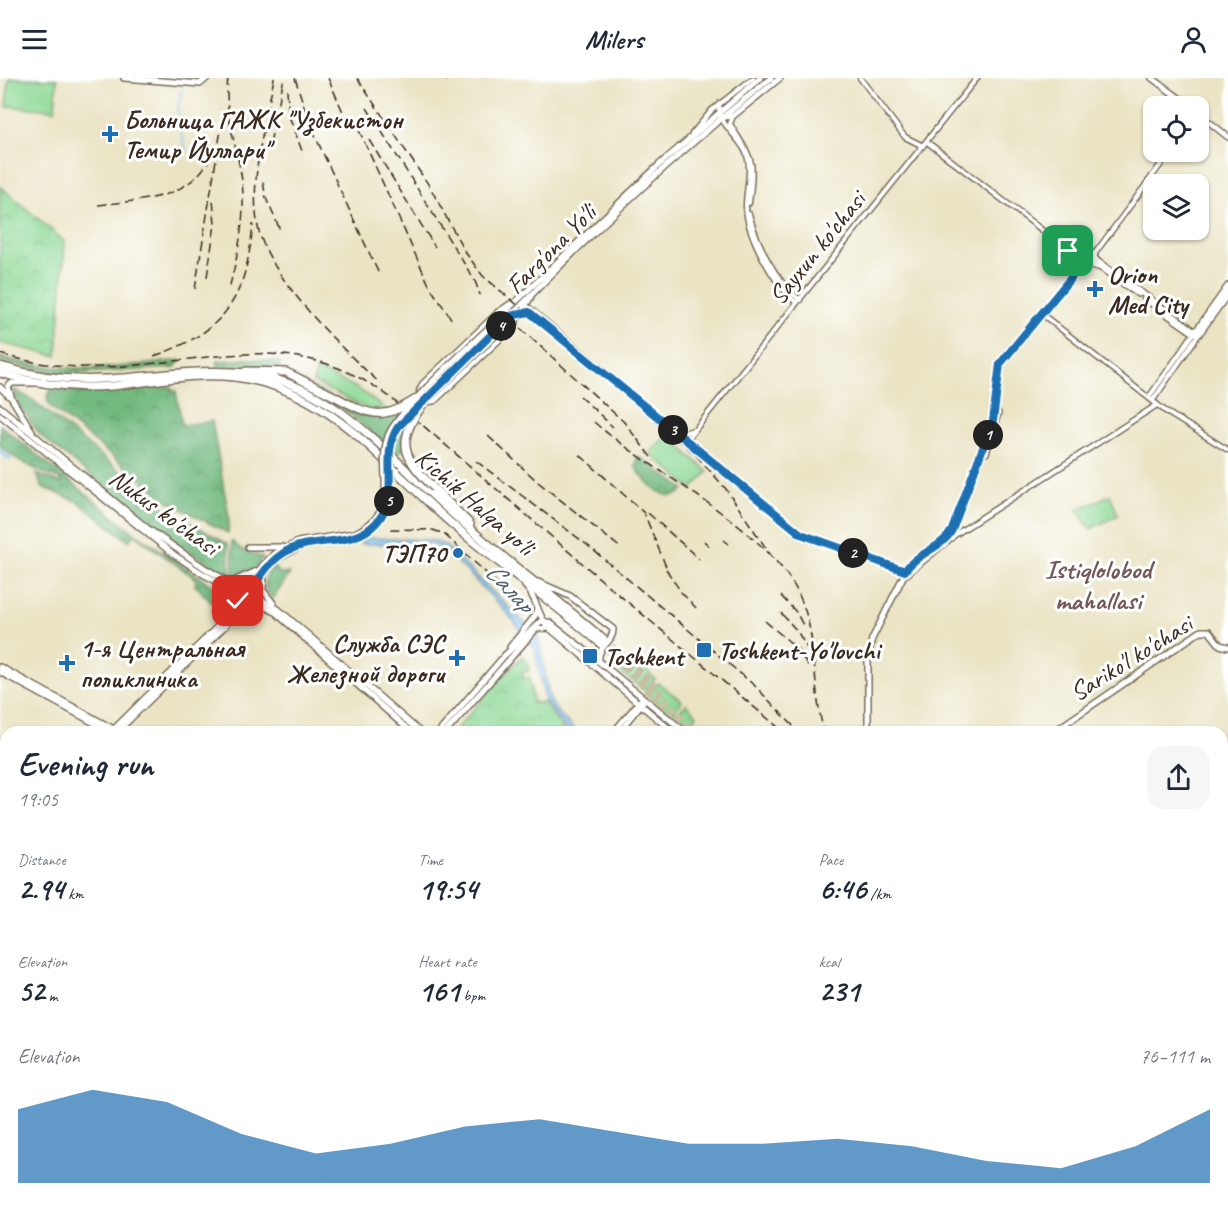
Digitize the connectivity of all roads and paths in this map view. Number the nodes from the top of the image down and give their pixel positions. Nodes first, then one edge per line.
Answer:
1 (124, 78) edge
2 (202, 78) edge
3 (207, 78) edge
4 (747, 78) edge
5 (753, 78) edge
6 (760, 78) edge
7 (771, 78) edge
8 (780, 78) edge
9 (860, 78) edge
10 (978, 78) edge
11 (1152, 78) edge
12 (197, 84) junction
13 (739, 89) junction
14 (1176, 96) edge
15 (720, 103) junction
16 (720, 115) junction
17 (733, 116) junction
18 (1209, 121) edge
19 (1228, 135) edge
20 (927, 142) junction
21 (684, 143) junction
22 (923, 146) junction
23 (1163, 162) edge
24 (1095, 253) junction
25 (1079, 260) junction
26 (1087, 261) junction
27 (1097, 261) junction
28 (1079, 268) junction
29 (1228, 286) edge
30 (537, 289) junction
31 (1228, 294) edge
32 (798, 302) junction
33 (526, 306) junction
34 (533, 313) junction
35 (500, 314) junction
36 (524, 314) junction
37 (1043, 315) junction
38 (510, 316) junction
39 (516, 323) junction
40 (1197, 332) junction
41 (0, 366) edge
42 (234, 372) junction
43 (1, 374) edge
44 (43, 383) junction
45 (0, 387) edge
46 (423, 398) junction
47 (1151, 398) junction
48 (12, 399) junction
49 (1157, 405) junction
50 (0, 407) edge
51 (0, 417) edge
52 (697, 428) junction
53 (671, 429) junction
54 (39, 439) junction
55 (686, 441) junction
56 (1228, 450) edge
57 (68, 467) junction
58 (457, 520) junction
59 (356, 534) junction
60 (953, 536) junction
61 (464, 540) dead end
62 (287, 546) junction
63 (248, 547) dead end
64 (488, 548) junction
65 (263, 568) junction
66 (906, 572) junction
67 (531, 578) junction
68 (229, 585) junction
69 (247, 593) junction
70 (262, 604) junction
71 (537, 605) junction
72 (278, 609) junction
73 (235, 610) junction
74 (542, 620) junction
75 (532, 627) junction
76 (550, 629) junction
77 (521, 639) junction
78 (1228, 647) edge
79 (599, 662) junction
80 (0, 666) edge
81 (0, 672) edge
82 (491, 676) junction
83 (644, 698) junction
84 (62, 702) junction
85 (639, 704) junction
86 (106, 726) edge
87 (120, 726) edge
88 (404, 726) edge
89 (413, 726) edge
90 (445, 726) edge
91 (451, 726) edge
92 (619, 726) edge
93 (623, 726) edge
94 (666, 726) edge
95 (678, 726) edge
96 (870, 726) edge
97 (1062, 726) edge

1 - 12 main road
2 - 12 main road
3 - 12 main road
4 - 13 street, Farg'ona Yo'li
5 - 13 street, Farg'ona Yo'li
6 - 16 main road, Farg'ona Yo'li
7 - 16 main road, Farg'ona Yo'li
8 - 17 main road
9 - 22 street
10 - 20 street, Sayxun ko'chasi
11 - 14 main road
13 - 15 street, Farg'ona Yo'li
15 - 16 street
15 - 21 street, Farg'ona Yo'li
16 - 17 main road
16 - 21 main road, Farg'ona Yo'li
16 - 30 main road, Farg'ona Yo'li
16 - 32 street
17 - 32 street
18 - 19 main road
20 - 22 street, Sayxun ko'chasi
20 - 25 street
21 - 35 main road, Farg'ona Yo'li
22 - 32 street, Sayxun ko'chasi
23 - 24 street
24 - 26 street
24 - 27 main road
25 - 26 street
25 - 28 street
26 - 27 main road
26 - 28 main road
26 - 37 main road
26 - 40 main road
27 - 40 main road
28 - 66 main road
29 - 40 main road
30 - 33 street
30 - 38 main road, Farg'ona Yo'li
31 - 40 main road
32 - 52 street, Sayxun ko'chasi
33 - 34 street
33 - 36 street
34 - 36 street
34 - 53 street
35 - 39 street
35 - 46 main road, Farg'ona Yo'li, bridge
36 - 38 street
36 - 39 street
37 - 47 street
37 - 60 main road
38 - 39 main road
38 - 46 main road, Farg'ona Yo'li, bridge
40 - 47 street
41 - 42 highway, Kichik Halqa yo'li
42 - 46 highway, bridge
42 - 58 highway, Kichik Halqa yo'li
43 - 44 highway, Kichik Halqa yo'li
44 - 48 main road
44 - 58 highway, Kichik Halqa yo'li
45 - 48 main road
46 - 58 highway, bridge
46 - 59 main road, Farg'ona Yo'li, bridge
47 - 49 street
48 - 54 main road
49 - 56 street
49 - 60 street
50 - 54 main road, Nukus ko'chasi
51 - 57 main road, Nukus ko'chasi
52 - 53 street
52 - 55 street, Sayxun ko'chasi
53 - 55 street
54 - 57 main road, Nukus ko'chasi
55 - 66 street
57 - 68 main road, Nukus ko'chasi
58 - 61 highway
58 - 64 highway, Kichik Halqa yo'li
58 - 64 highway
59 - 62 main road, Farg'ona Yo'li
59 - 65 main road, Farg'ona Yo'li
60 - 66 main road
62 - 63 main road
62 - 65 main road, Farg'ona Yo'li
64 - 67 highway, Kichik Halqa yo'li
64 - 67 highway, Kichik Halqa yo'li
64 - 71 main road
65 - 68 main road
65 - 69 main road, Farg'ona Yo'li
65 - 72 main road
66 - 96 main road
67 - 79 main road
68 - 69 main road, Nukus ko'chasi
68 - 73 main road
69 - 70 main road, Nukus ko'chasi
69 - 72 main road, Nukus ko'chasi
69 - 73 main road, Farg'ona Yo'li
70 - 73 main road
70 - 88 main road, Nukus ko'chasi
71 - 74 main road
71 - 75 main road
72 - 89 main road, Nukus ko'chasi
73 - 87 main road, Farg'ona Yo'li
74 - 75 main road
74 - 76 main road
74 - 79 main road
75 - 76 main road
75 - 77 main road
75 - 77 main road
76 - 85 main road
77 - 82 main road
77 - 82 main road
78 - 97 main road, Sariko'l ko'chasi
79 - 83 main road
80 - 84 main road
81 - 84 main road
82 - 90 main road
82 - 91 main road
83 - 85 street
83 - 95 main road
84 - 86 main road
85 - 92 street
85 - 93 street
85 - 94 main road

